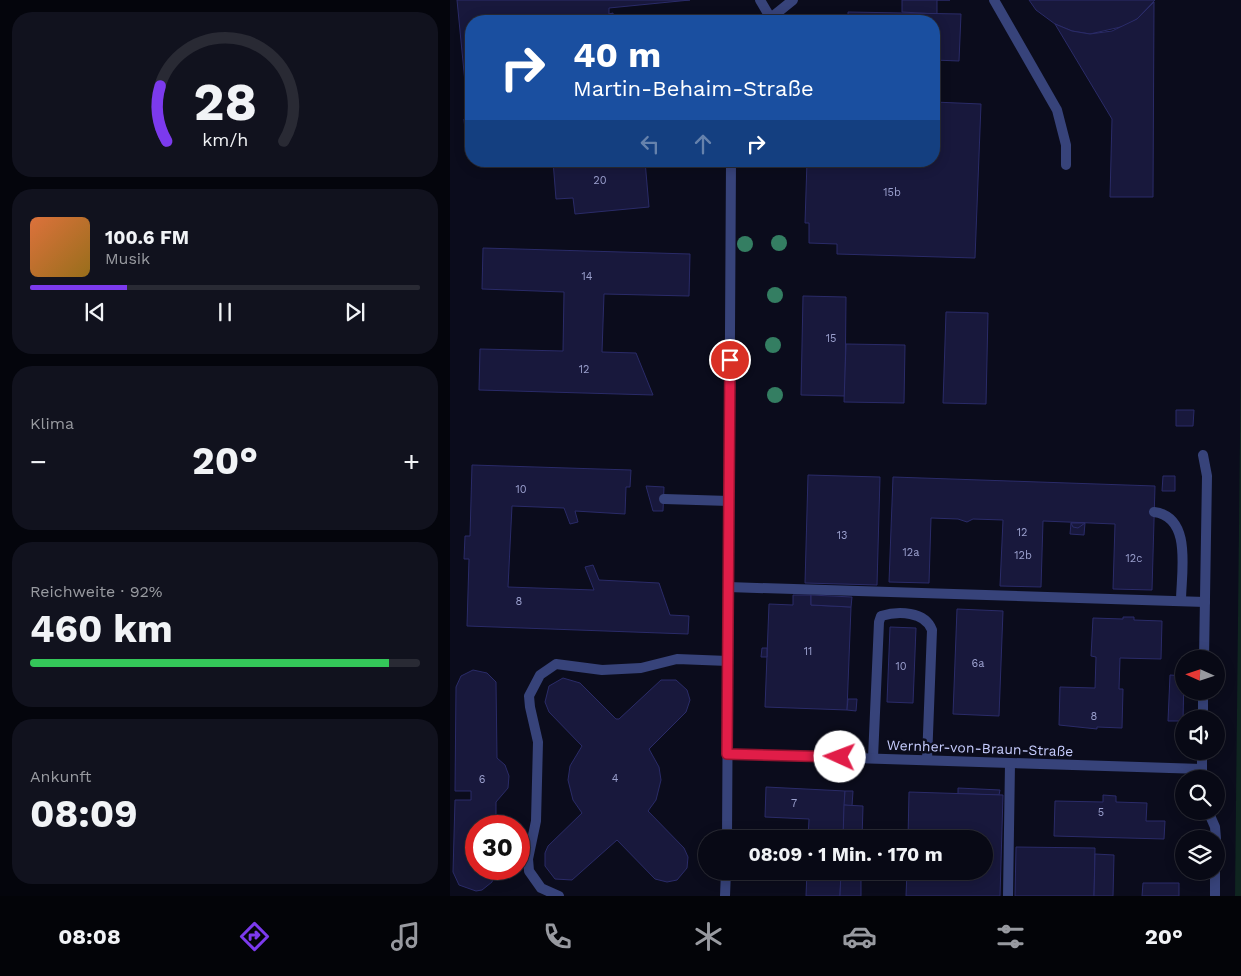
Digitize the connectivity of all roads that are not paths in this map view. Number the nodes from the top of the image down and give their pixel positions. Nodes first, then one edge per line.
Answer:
1 (760, 0) edge
2 (793, 0) edge
3 (994, 0) edge
4 (767, 15) edge
5 (774, 15) edge
6 (1066, 165) dead end
7 (731, 167) edge
8 (1203, 455) dead end
9 (664, 499) dead end
10 (729, 501) junction
11 (1154, 512) dead end
12 (728, 587) junction
13 (1180, 601) junction
14 (1205, 602) junction
15 (1204, 650) edge
16 (728, 661) junction
17 (727, 754) junction
18 (873, 758) junction
19 (927, 760) junction
20 (1010, 763) junction
21 (1175, 772) edge
22 (726, 830) edge
23 (726, 880) edge
24 (1216, 880) edge
25 (558, 896) edge
26 (725, 896) edge
27 (1008, 896) edge
28 (1215, 896) edge

1 - 4 street
2 - 5 street
3 - 6 street
7 - 10 street
8 - 14 street
9 - 10 street
10 - 12 street
11 - 13 street
12 - 13 street
12 - 16 street
13 - 14 street
14 - 15 street
16 - 17 street
16 - 25 street
17 - 18 street, Wernher-von-Braun-Straße
17 - 22 street
18 - 19 street, Wernher-von-Braun-Straße
18 - 19 street
19 - 20 street, Wernher-von-Braun-Straße
20 - 21 street, Wernher-von-Braun-Straße
20 - 27 street
23 - 26 street
24 - 28 street

